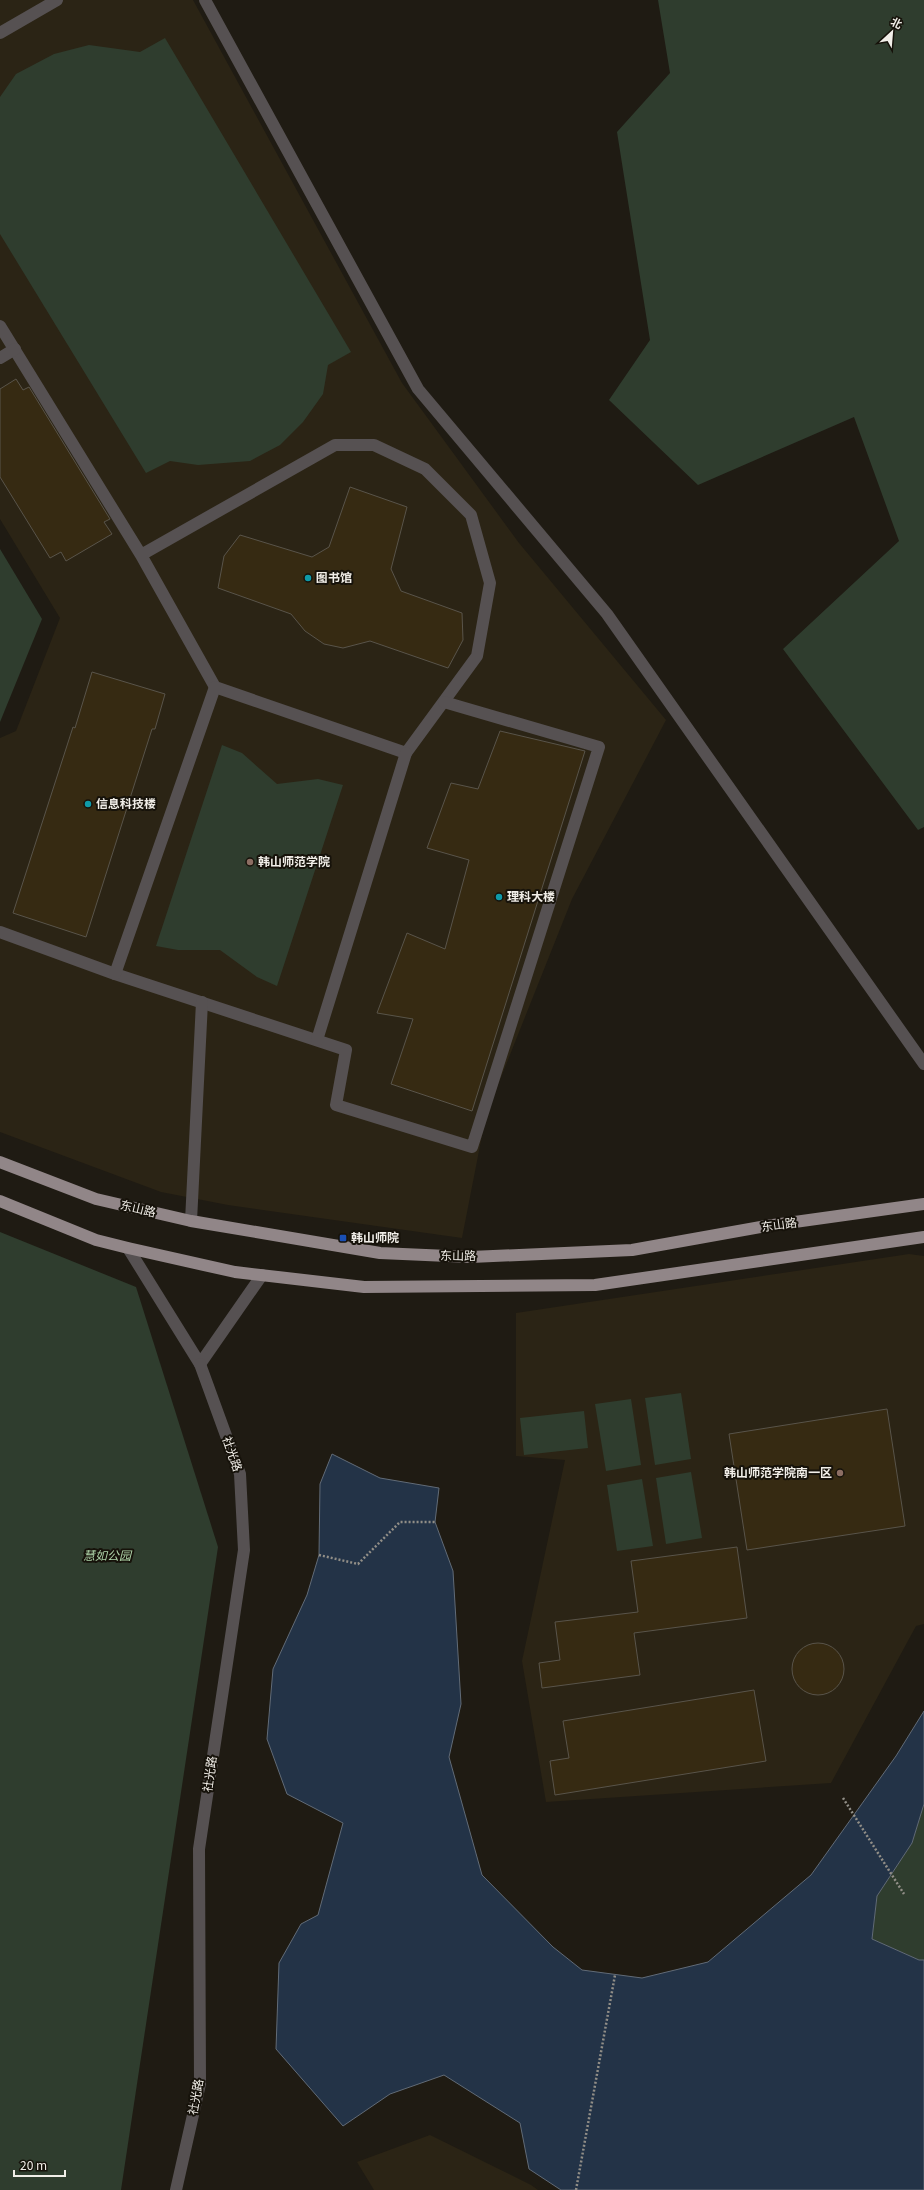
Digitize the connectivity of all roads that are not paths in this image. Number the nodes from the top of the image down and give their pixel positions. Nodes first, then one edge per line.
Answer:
1 (57, 0) edge
2 (205, 0) edge
3 (0, 33) edge
4 (0, 326) edge
5 (15, 349) junction
6 (0, 358) edge
7 (141, 555) junction
8 (215, 687) junction
9 (444, 702) junction
10 (406, 753) junction
11 (0, 932) edge
12 (115, 974) junction
13 (202, 1002) junction
14 (317, 1040) junction
15 (924, 1064) edge
16 (0, 1162) edge
17 (0, 1201) edge
18 (924, 1204) edge
19 (191, 1221) junction
20 (924, 1237) edge
21 (128, 1248) junction
22 (262, 1275) junction
23 (200, 1364) junction
24 (176, 2190) edge

1 - 3 street
2 - 15 street
4 - 5 street
5 - 6 street
5 - 7 street
7 - 8 street
7 - 9 street
8 - 10 street
8 - 12 street
9 - 10 street
9 - 14 street
10 - 14 street
11 - 12 street
12 - 13 street
13 - 14 street
13 - 19 street
16 - 19 main road, 东山路
17 - 21 main road
18 - 19 main road, 东山路
20 - 22 main road
21 - 22 main road
21 - 23 street, 社光路
22 - 23 street
23 - 24 street, 社光路

